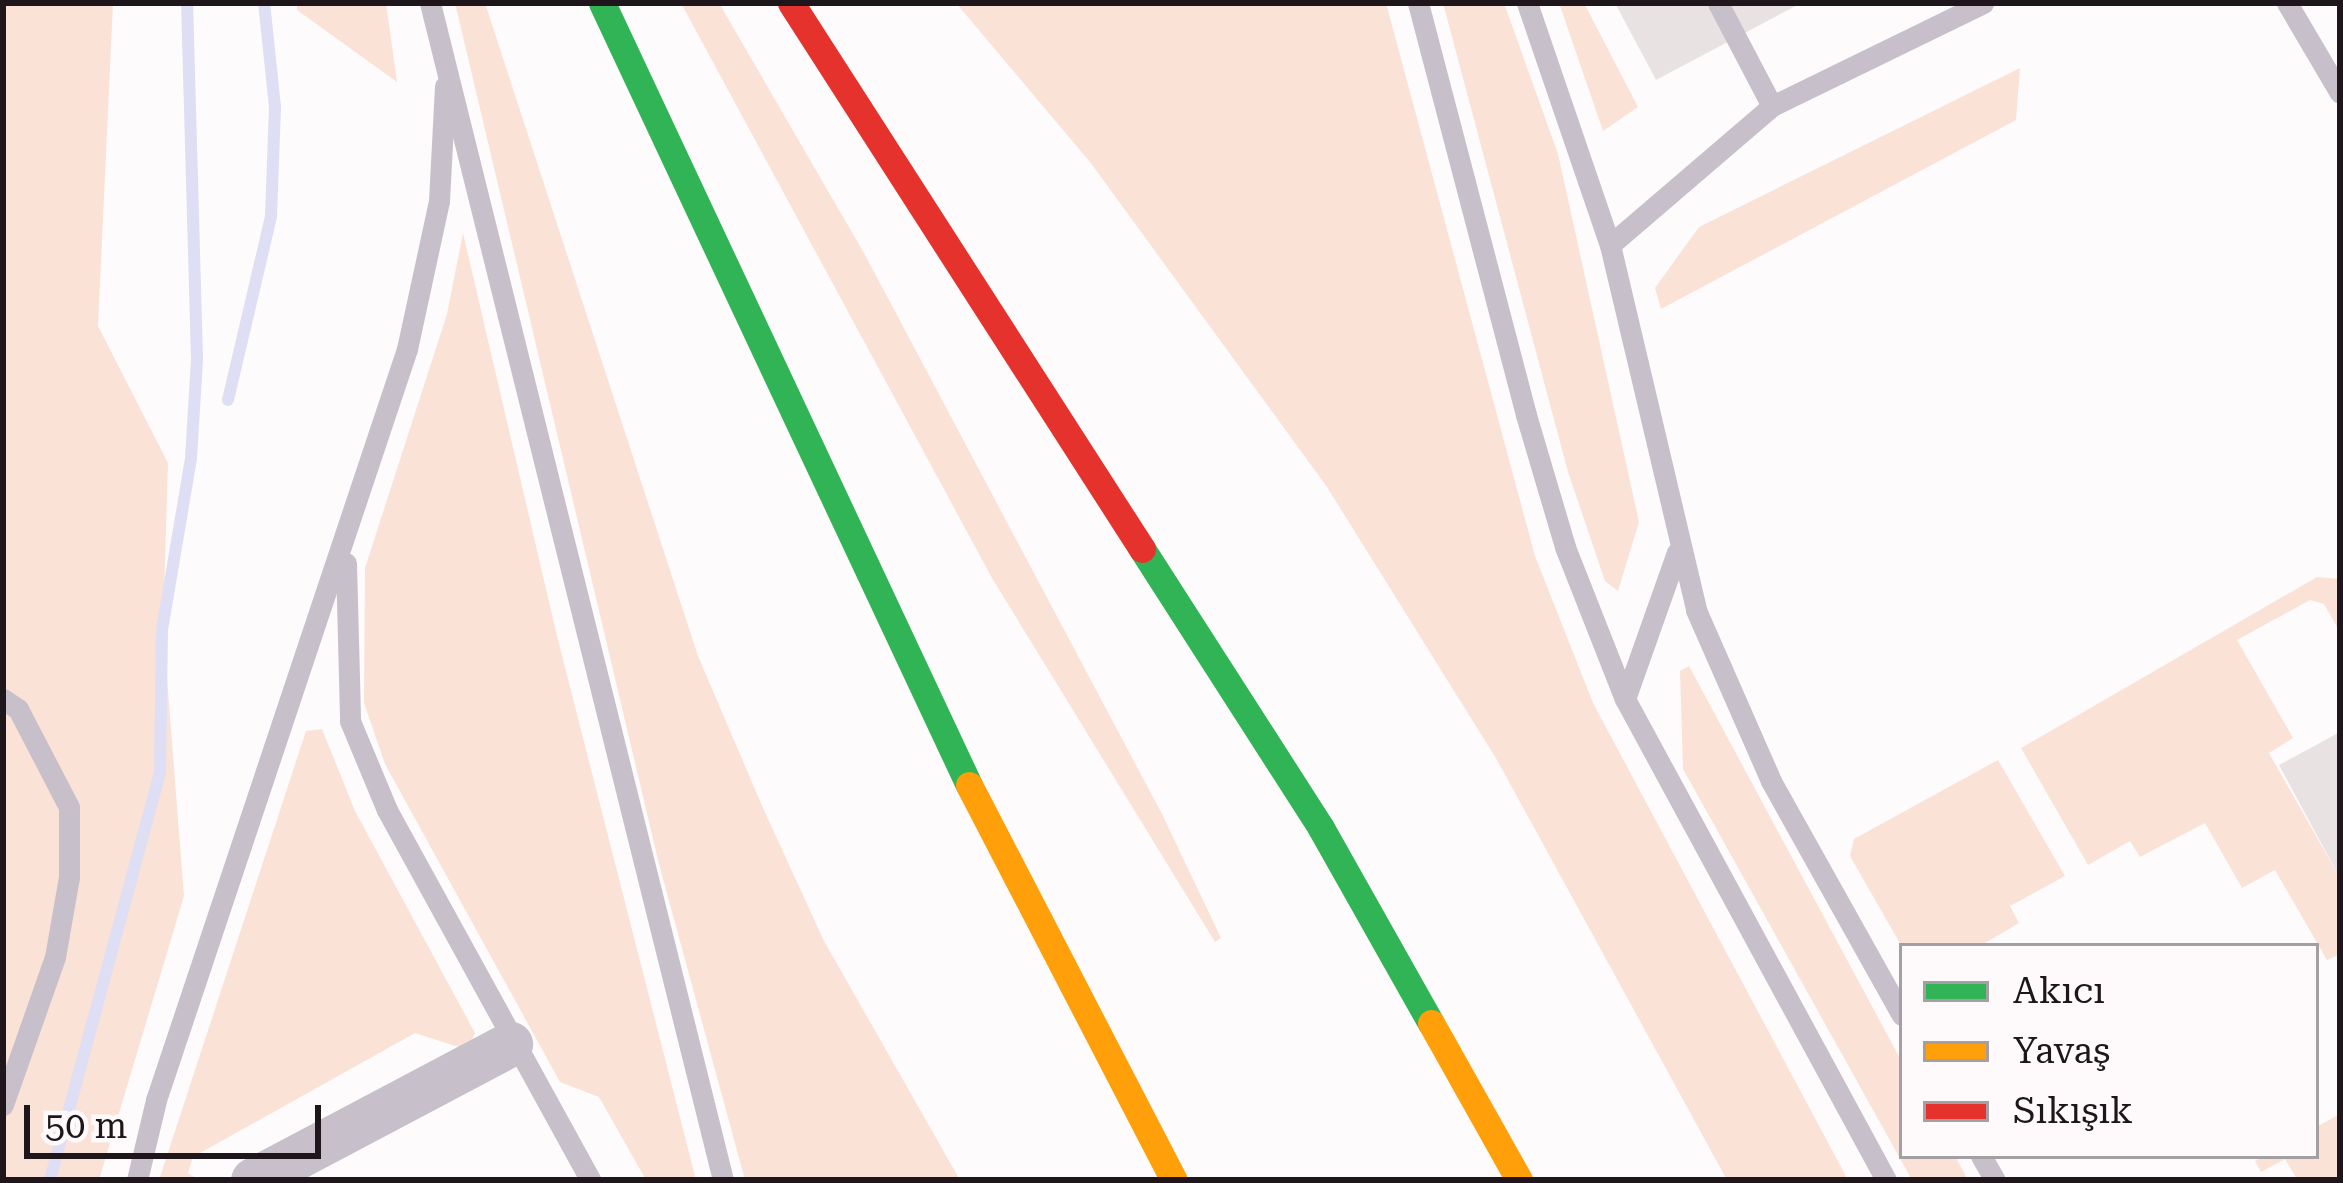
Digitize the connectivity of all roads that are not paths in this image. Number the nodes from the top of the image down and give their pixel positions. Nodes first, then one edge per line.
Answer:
1 (430, 3) edge
2 (602, 3) edge
3 (791, 3) edge
4 (1418, 3) edge
5 (1527, 3) edge
6 (1718, 3) edge
7 (1983, 3) edge
8 (2287, 3) edge
9 (446, 73) junction
10 (2340, 93) edge
11 (1772, 106) junction
12 (1610, 245) junction
13 (348, 526) junction
14 (1677, 552) junction
15 (3, 699) edge
16 (1625, 699) junction
17 (1899, 1010) edge
18 (510, 1044) junction
19 (3, 1105) edge
20 (137, 1180) edge
21 (253, 1180) edge
22 (590, 1180) edge
23 (723, 1180) edge
24 (1174, 1180) edge
25 (1520, 1180) edge
26 (1886, 1180) edge

1 - 9 lane
2 - 24 highway
3 - 25 highway
4 - 16 lane
5 - 12 lane
6 - 11 lane
7 - 11 lane
8 - 10 lane
9 - 13 lane
9 - 23 lane
11 - 12 lane
12 - 14 lane
13 - 18 lane
13 - 20 lane
14 - 16 lane
14 - 17 lane
15 - 19 lane
16 - 26 lane
18 - 21 street
18 - 22 lane

